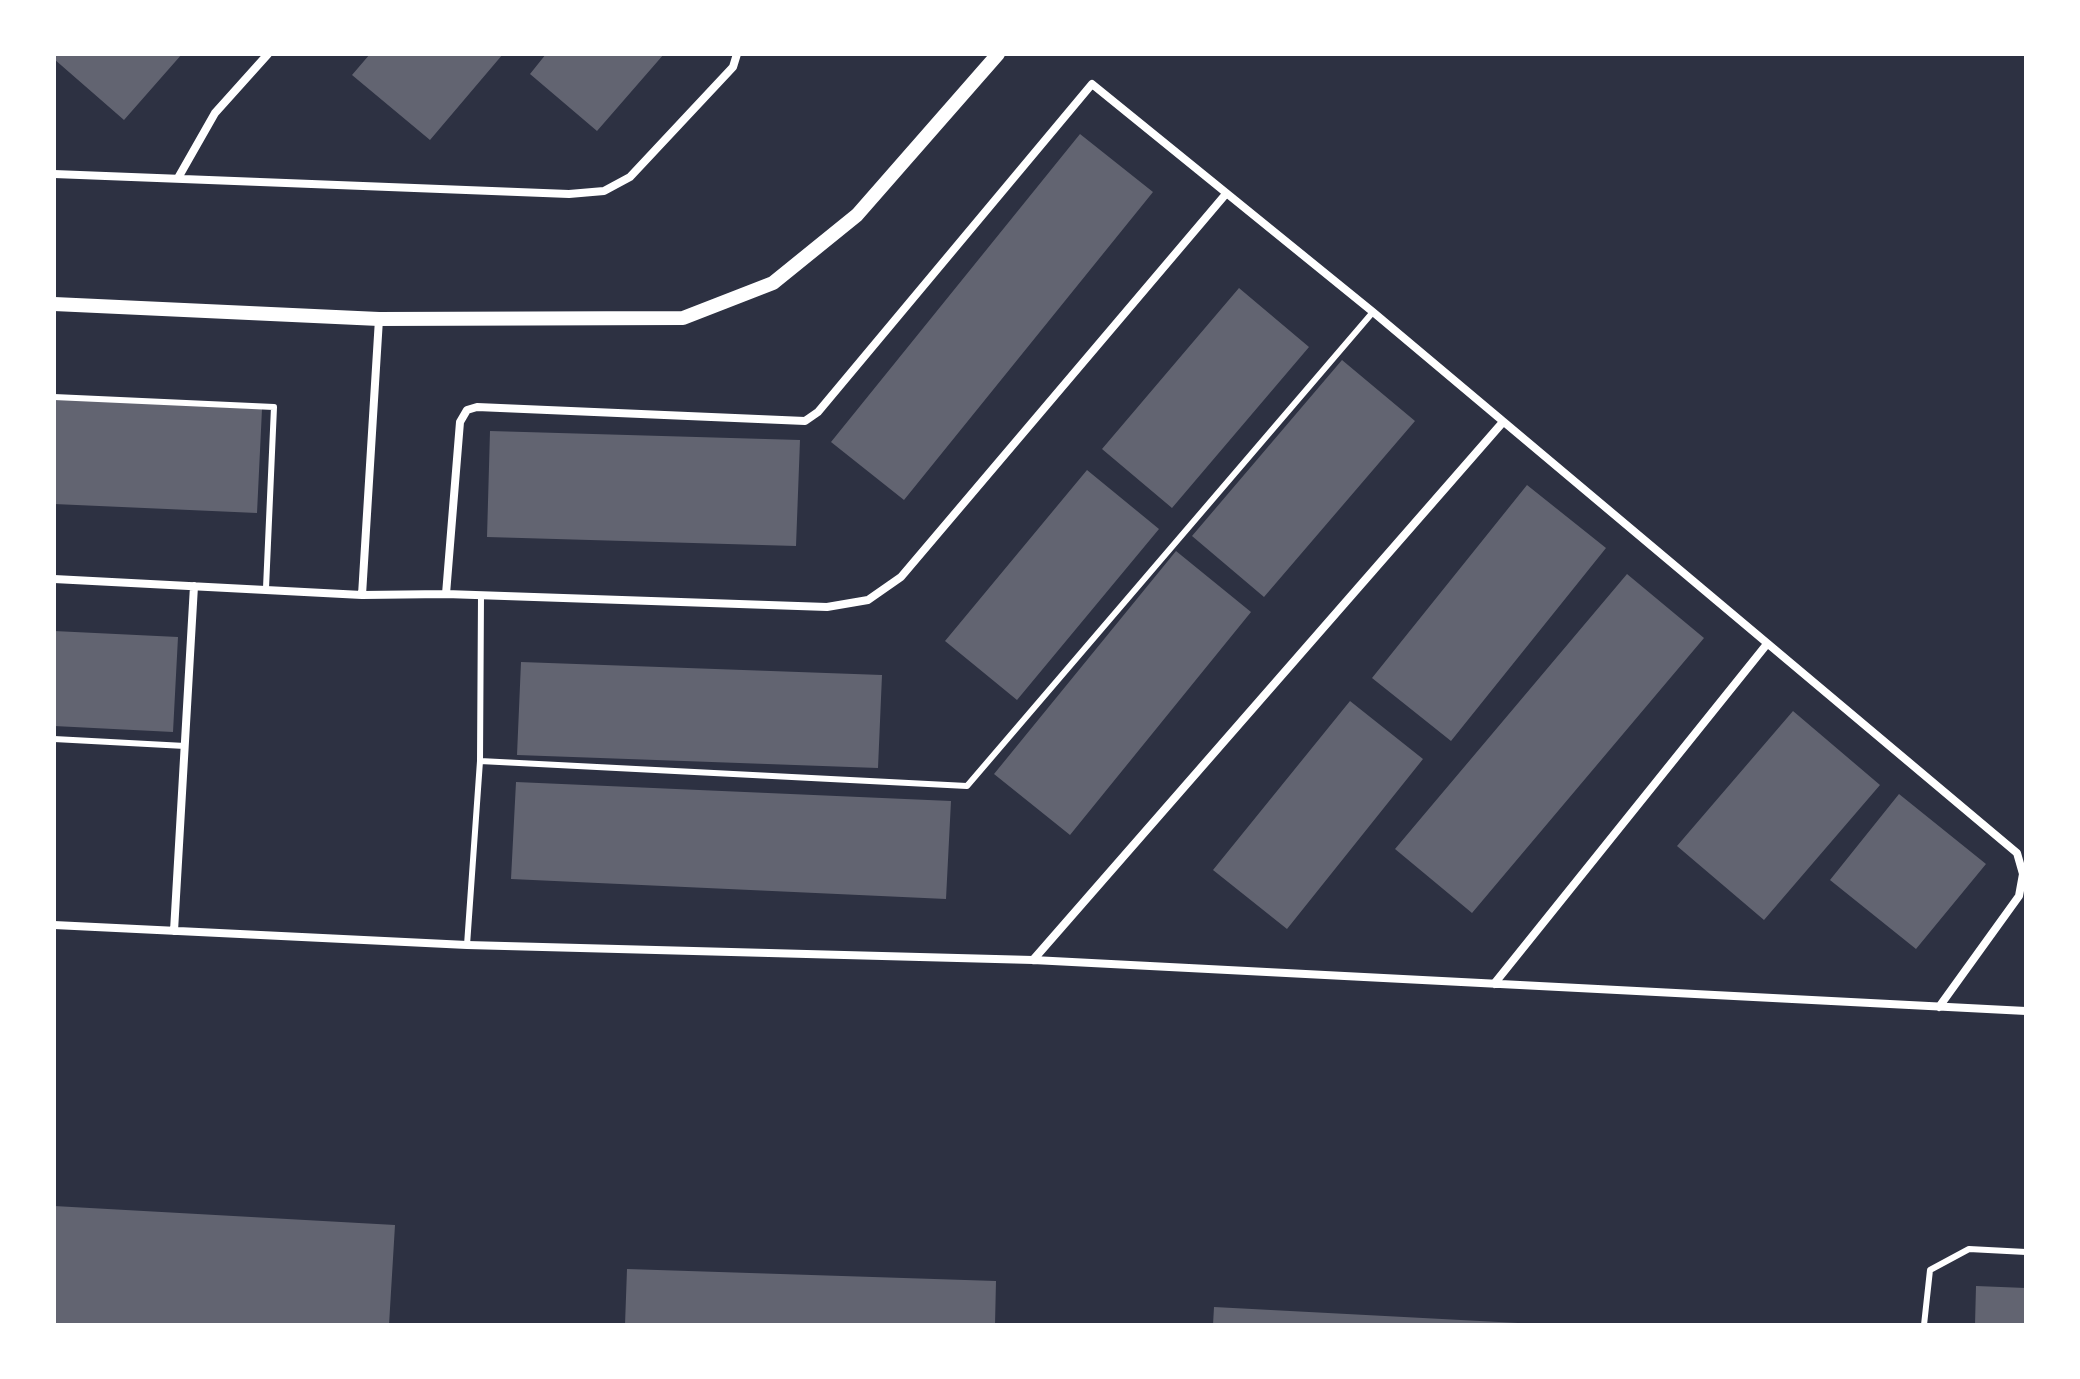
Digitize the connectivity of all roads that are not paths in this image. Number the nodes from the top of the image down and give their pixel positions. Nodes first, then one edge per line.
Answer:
1 (268, 54) edge
2 (737, 54) edge
3 (998, 54) edge
4 (54, 174) edge
5 (178, 178) junction
6 (1225, 195) junction
7 (54, 304) edge
8 (1373, 312) junction
9 (379, 319) junction
10 (54, 397) edge
11 (1503, 422) junction
12 (54, 579) edge
13 (194, 586) junction
14 (266, 588) junction
15 (446, 594) junction
16 (362, 595) junction
17 (481, 596) junction
18 (1767, 644) junction
19 (54, 739) edge
20 (185, 746) junction
21 (480, 761) junction
22 (54, 925) edge
23 (174, 931) junction
24 (467, 945) junction
25 (1033, 960) junction
26 (1494, 984) junction
27 (1939, 1007) junction
28 (2026, 1011) edge
29 (2026, 1252) edge
30 (1924, 1325) edge

1 - 5 street
2 - 5 street
3 - 9 street
4 - 5 street
6 - 8 street
6 - 15 street
6 - 17 street
7 - 9 street
8 - 11 street
8 - 21 lane
9 - 16 street
10 - 14 lane
11 - 18 street
11 - 25 street
12 - 13 street
13 - 14 street
13 - 20 street
14 - 16 street
15 - 16 street
15 - 17 street
17 - 21 lane
18 - 26 street
18 - 27 street
19 - 20 lane
20 - 23 street
21 - 24 lane
22 - 23 street
23 - 24 street
24 - 25 street
25 - 26 street
26 - 27 street
27 - 28 street
29 - 30 lane

